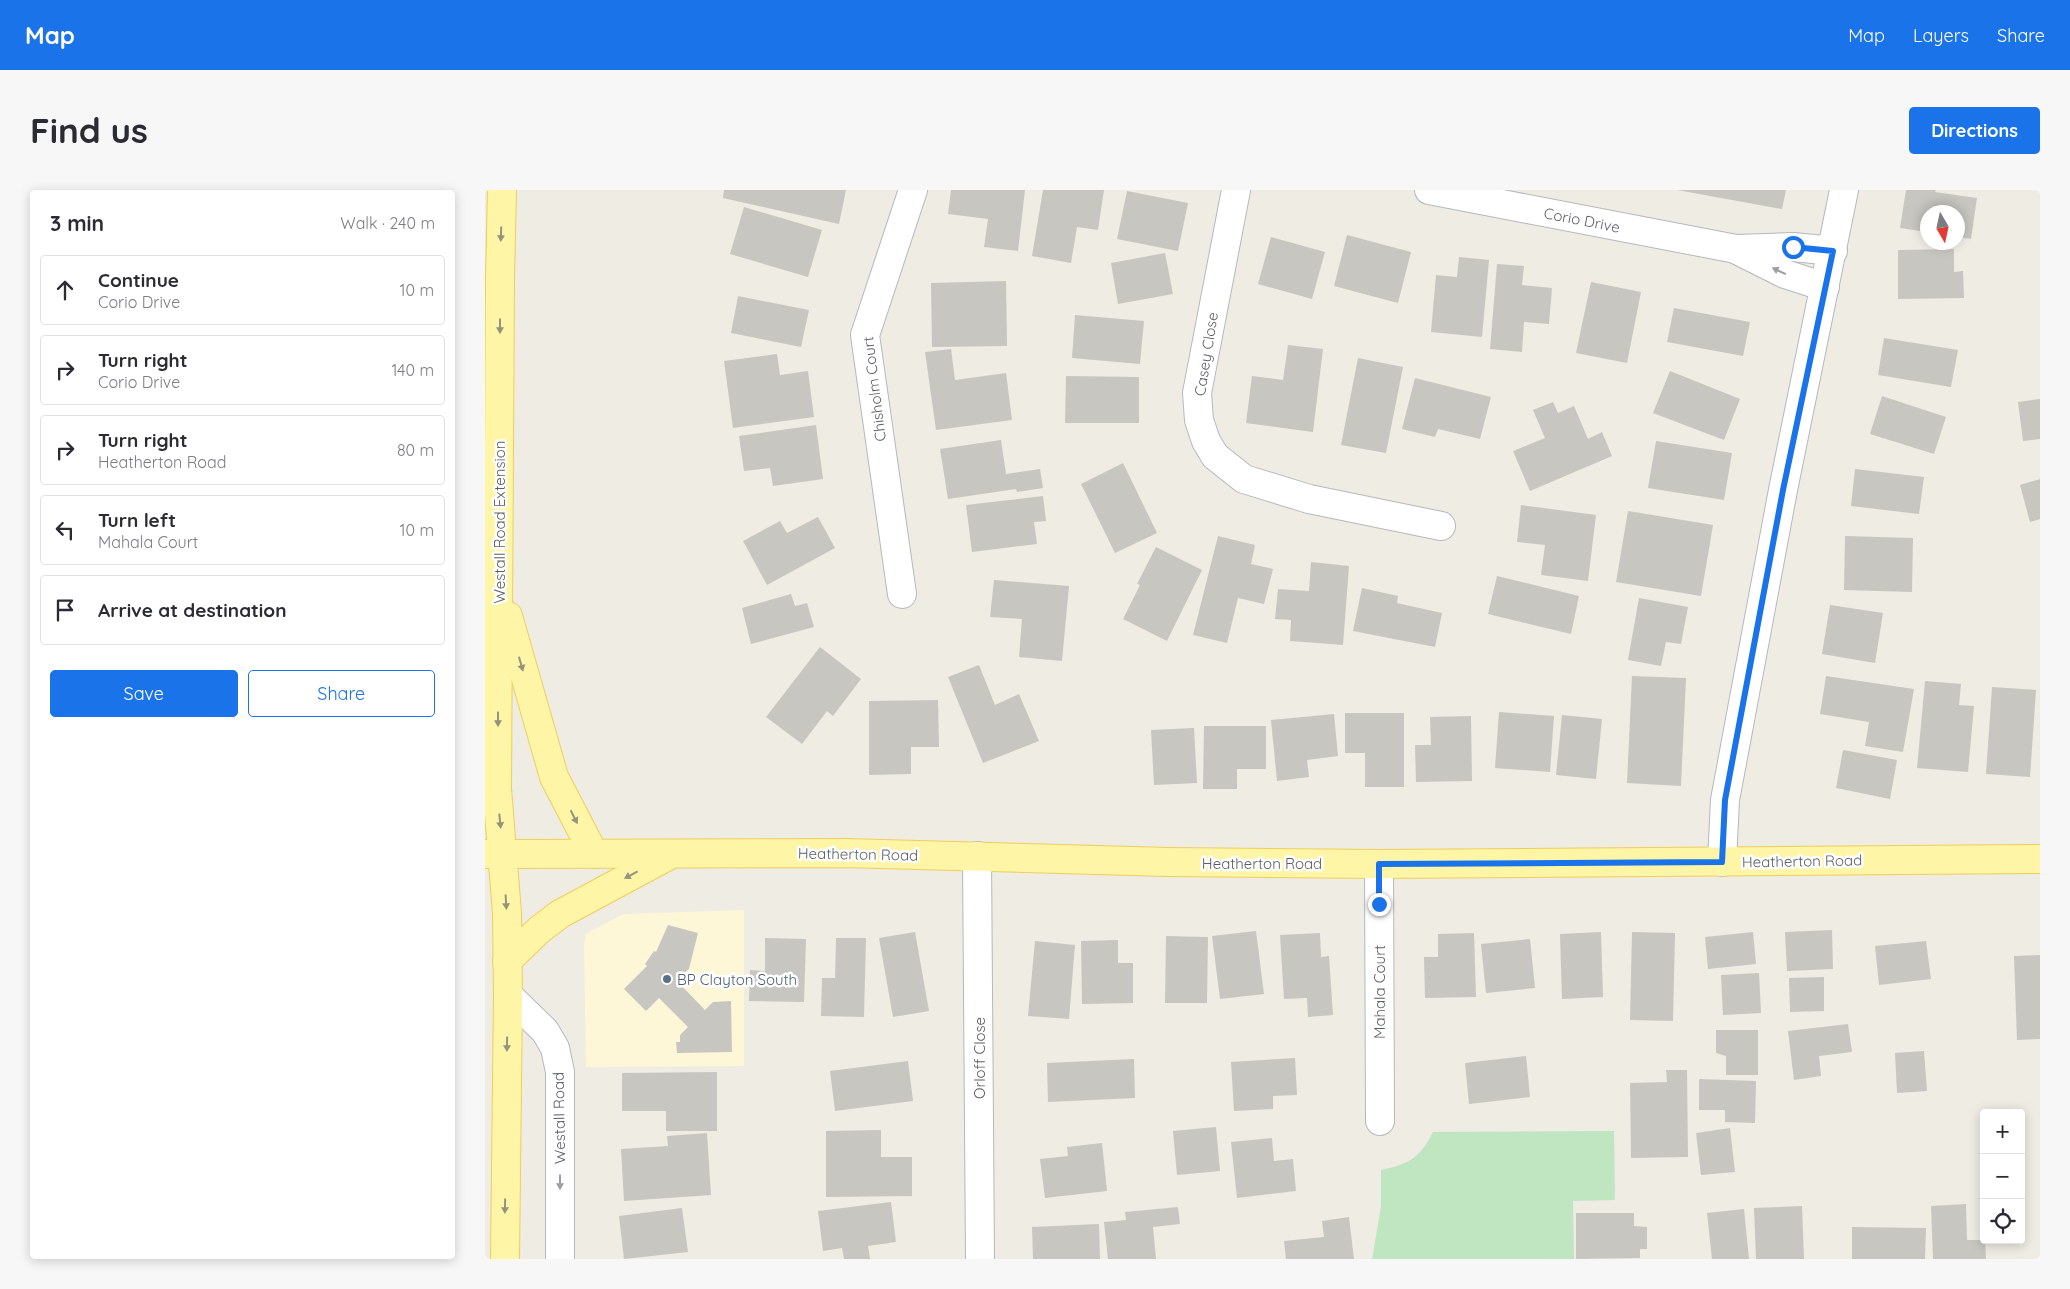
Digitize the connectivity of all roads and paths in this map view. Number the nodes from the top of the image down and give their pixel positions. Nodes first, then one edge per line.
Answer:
1 (502, 190) edge
2 (913, 190) edge
3 (1236, 190) edge
4 (1429, 190) edge
5 (1844, 190) edge
6 (1736, 249) junction
7 (1833, 251) junction
8 (1825, 287) junction
9 (1441, 526) dead end
10 (499, 583) junction
11 (902, 594) dead end
12 (675, 853) junction
13 (494, 854) edge
14 (593, 854) junction
15 (977, 856) junction
16 (2040, 859) edge
17 (1722, 862) junction
18 (1379, 864) junction
19 (507, 961) junction
20 (508, 995) junction
21 (1380, 1121) dead end
22 (505, 1259) edge
23 (560, 1259) edge
24 (980, 1259) edge

1 -> 10 main road, Westall Road Extension
2 - 11 street, Chisholm Court
3 - 9 street, Casey Close
4 - 6 street, Corio Drive
5 - 7 street
6 - 7 street, Corio Drive
8 -> 6 street, Corio Drive
7 - 8 street
8 - 17 street
10 -> 13 main road, Westall Road Extension
10 -> 14 main road
12 - 14 main road, Heatherton Road
12 - 15 main road, Heatherton Road
12 -> 19 main road
13 - 14 main road, Heatherton Road
13 -> 19 main road
15 - 18 main road, Heatherton Road
15 - 24 street, Orloff Close
16 - 17 main road, Heatherton Road
17 - 18 main road, Heatherton Road
18 - 21 street, Mahala Court
19 - 20 main road
20 -> 22 main road
20 -> 23 street, Westall Road

